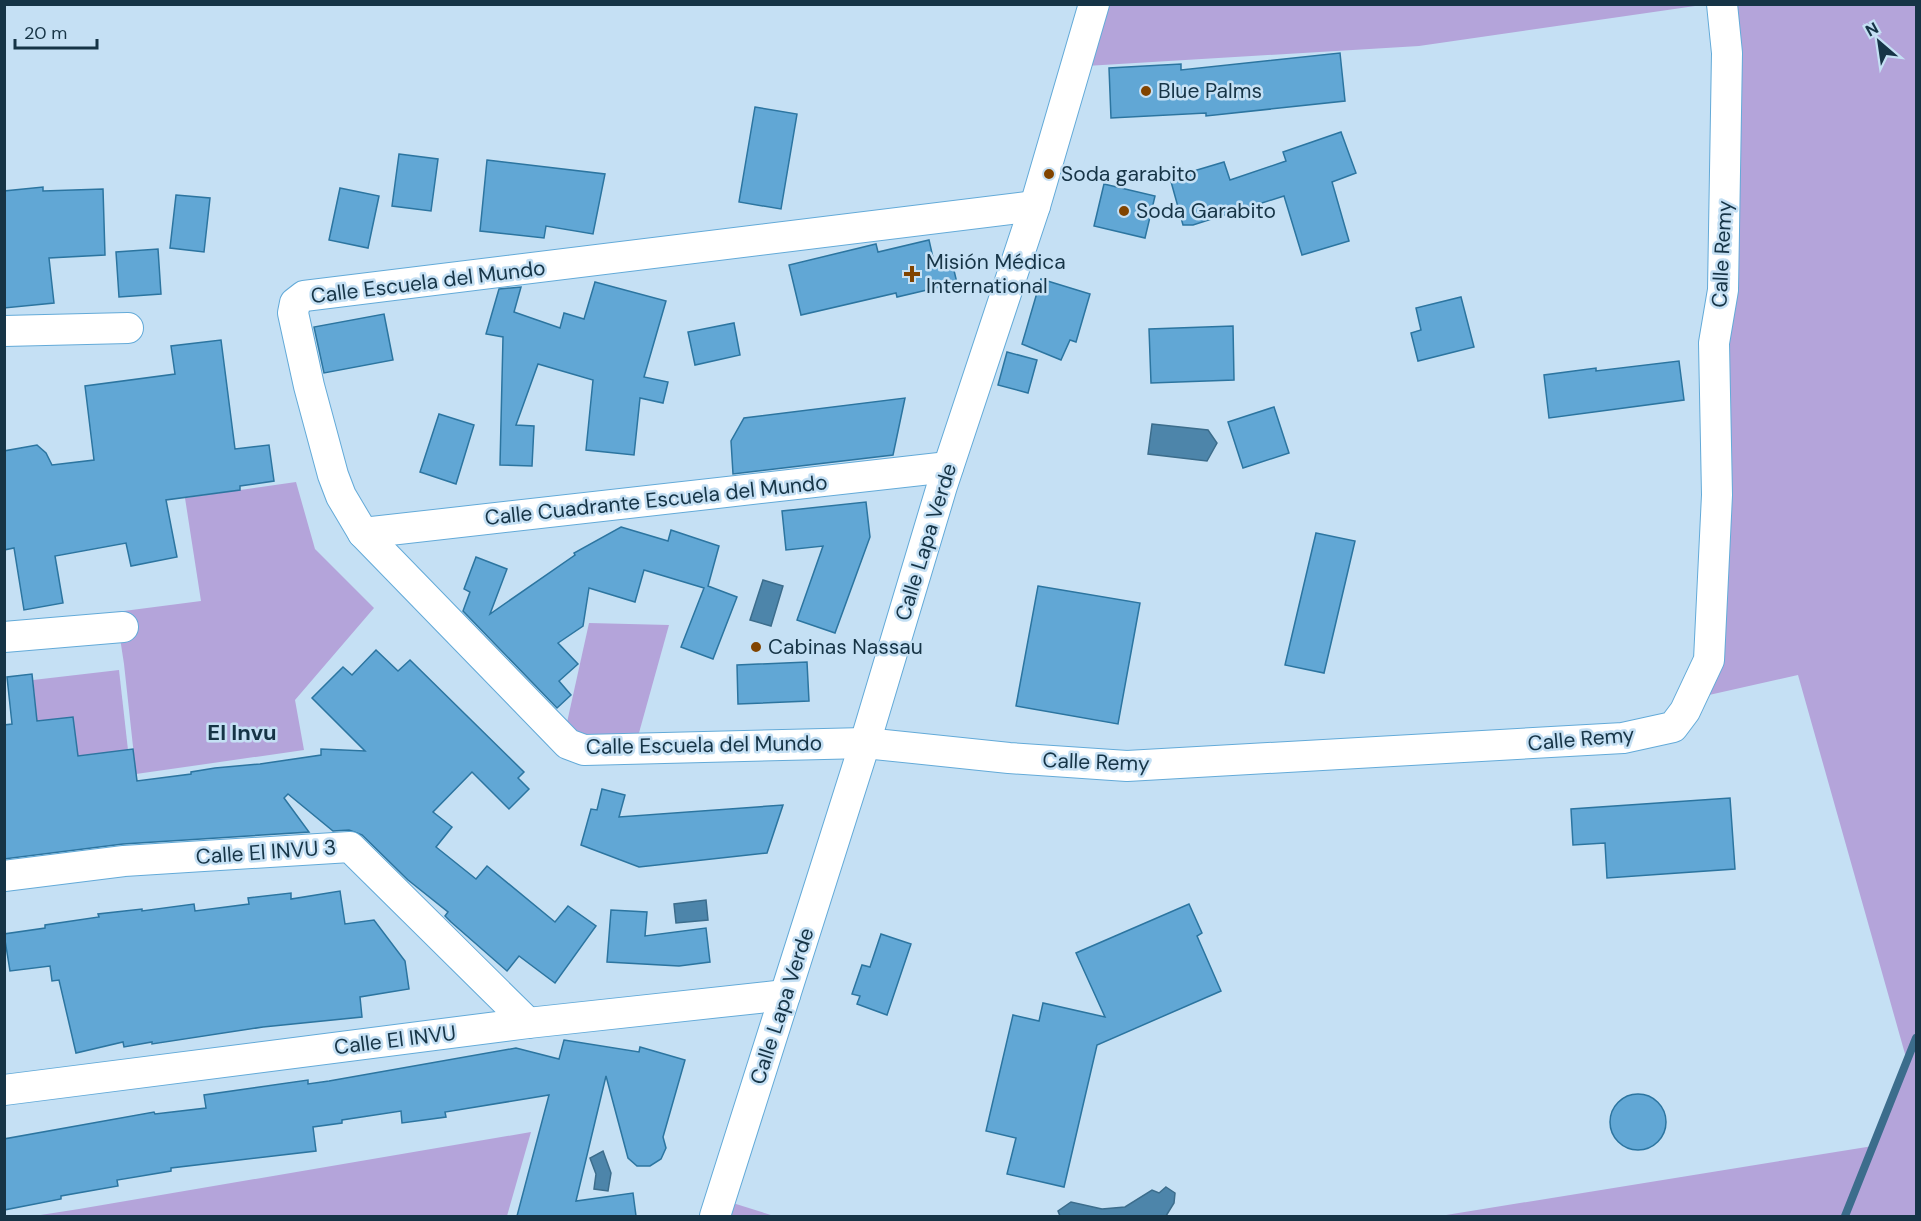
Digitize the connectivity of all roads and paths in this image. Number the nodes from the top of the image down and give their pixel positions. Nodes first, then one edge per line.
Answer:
1 (1094, 4) edge
2 (1722, 4) edge
3 (1035, 206) junction
4 (128, 328) dead end
5 (4, 331) edge
6 (948, 467) junction
7 (363, 533) junction
8 (123, 627) dead end
9 (4, 637) edge
10 (865, 743) junction
11 (4, 876) edge
12 (785, 994) junction
13 (528, 1023) junction
14 (4, 1090) edge
15 (715, 1216) edge

1 - 3 street, Calle Lapa Verde
2 - 10 street, Calle Remy
3 - 6 street, Calle Lapa Verde
3 - 7 street, Calle Escuela del Mundo
4 - 5 street
6 - 7 street, Calle Cuadrante Escuela del Mundo
6 - 10 street, Calle Lapa Verde
7 - 10 street, Calle Escuela del Mundo
8 - 9 street
10 - 12 street, Calle Lapa Verde
11 - 13 street, Calle El INVU 3
12 - 13 street, Calle El INVU
12 - 15 street, Calle Lapa Verde
13 - 14 street, Calle El INVU

